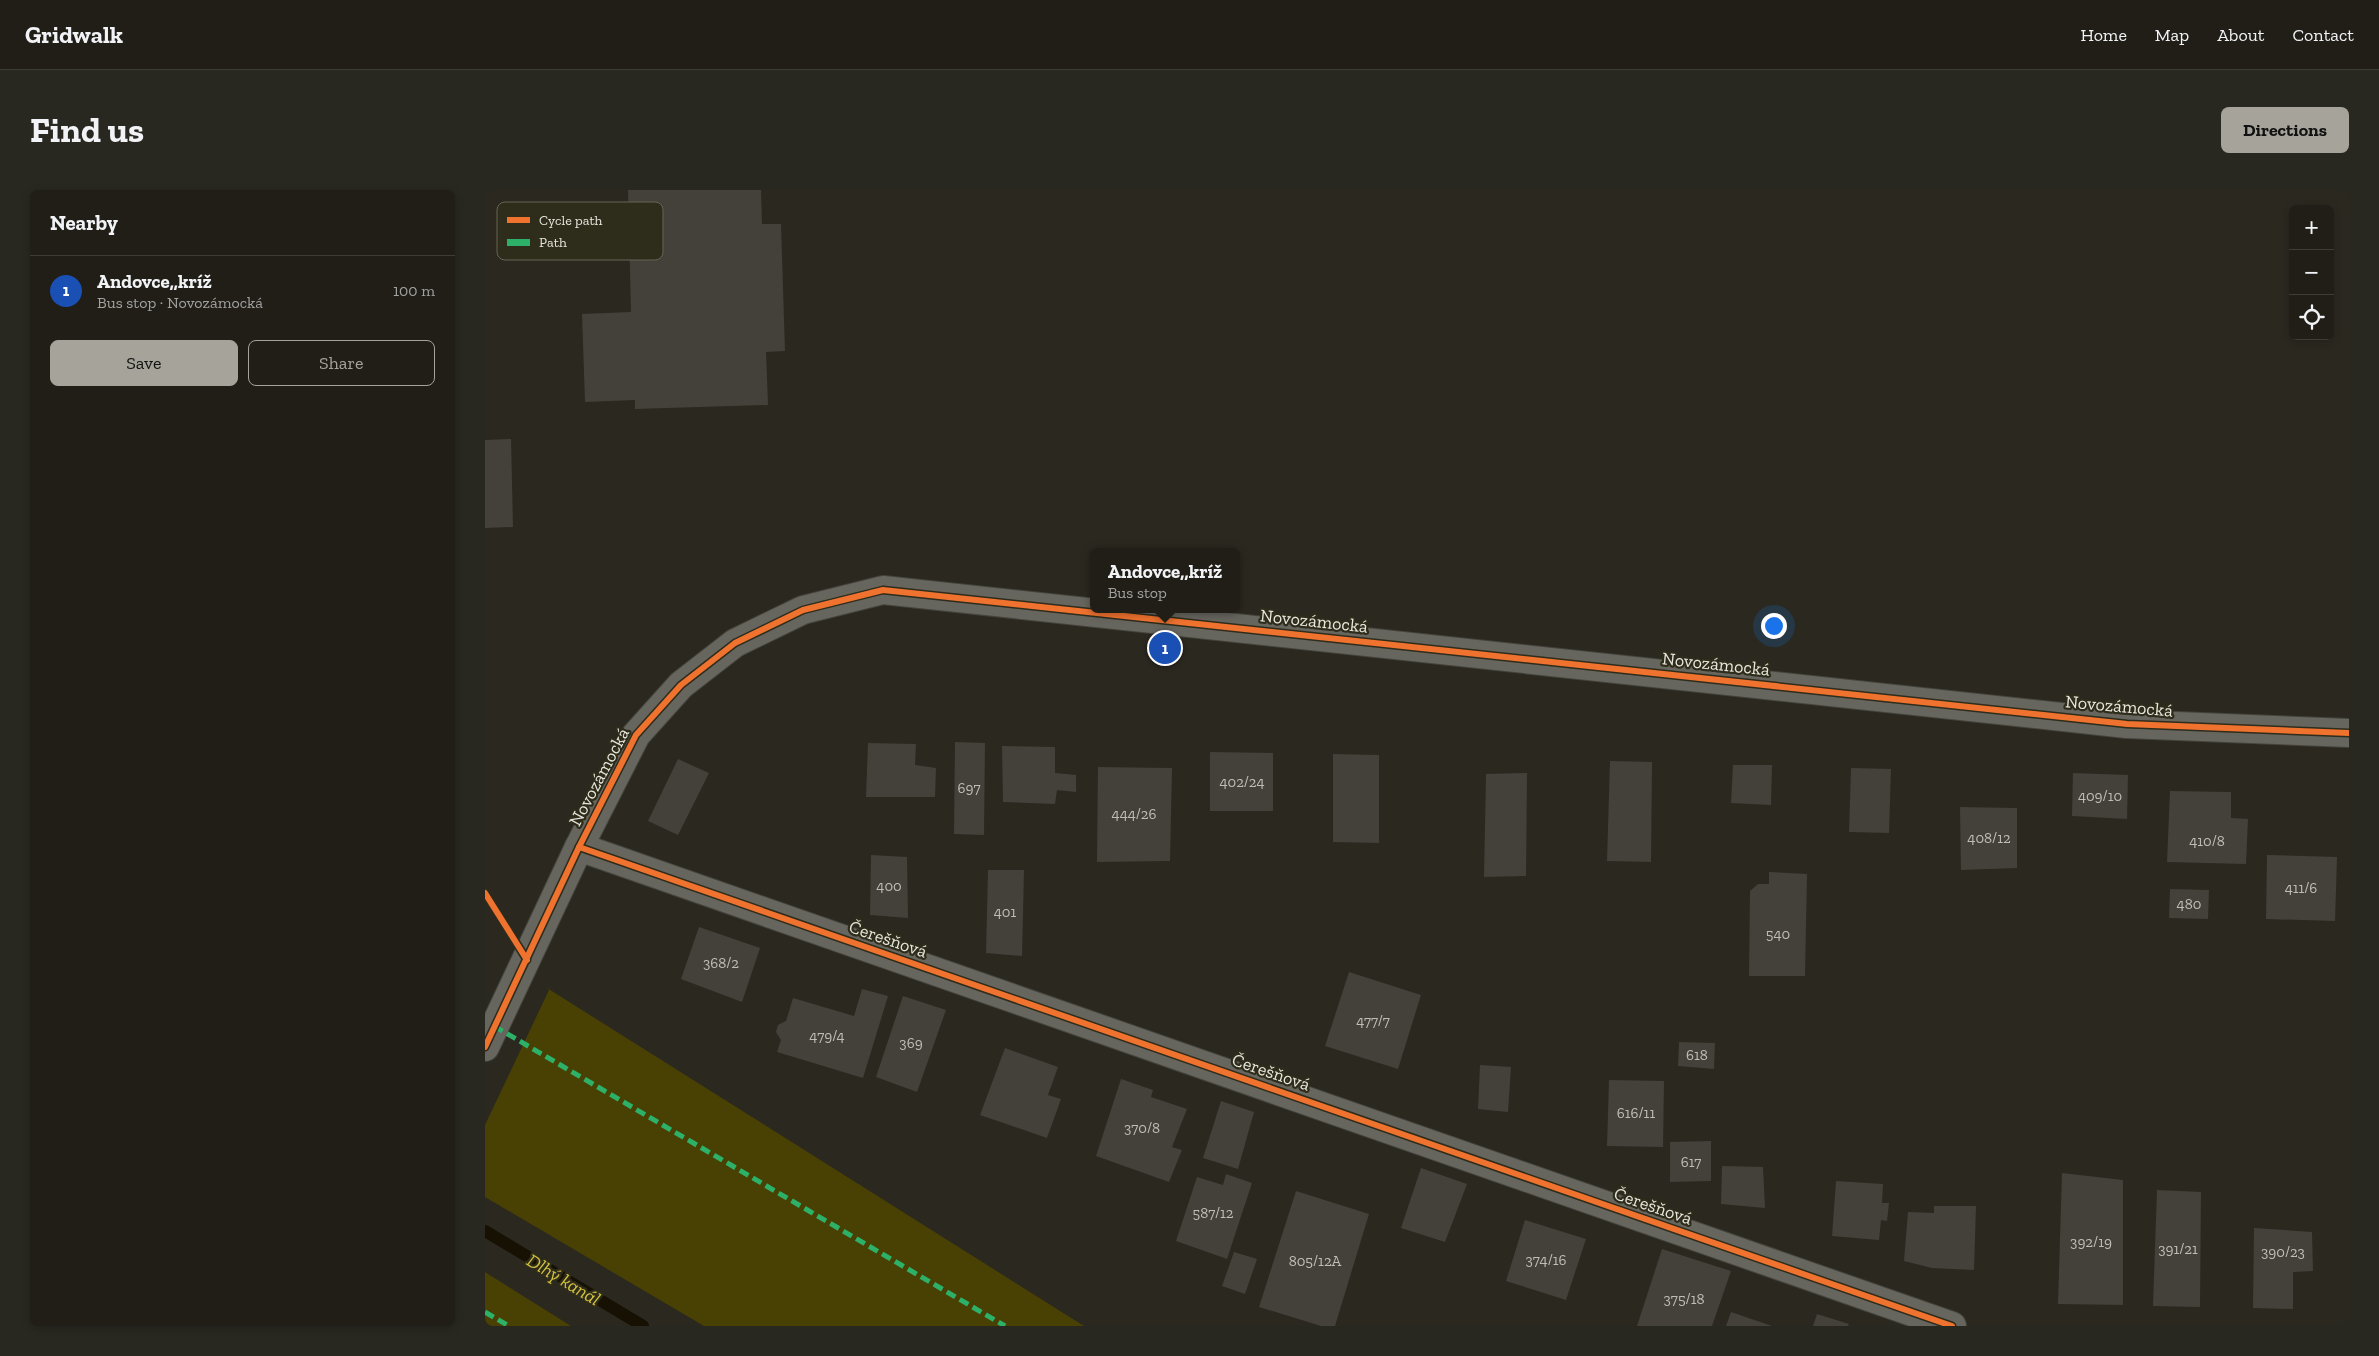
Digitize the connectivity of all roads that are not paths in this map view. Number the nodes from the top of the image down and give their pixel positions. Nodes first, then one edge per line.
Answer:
1 (1090, 612) edge
2 (1097, 613) edge
3 (2349, 734) edge
4 (579, 847) junction
5 (485, 1047) edge
6 (1952, 1326) edge

1 - 4 street, Novozámocká
2 - 3 street, Novozámocká
4 - 5 street, Novozámocká
4 - 6 street, Čerešňová

